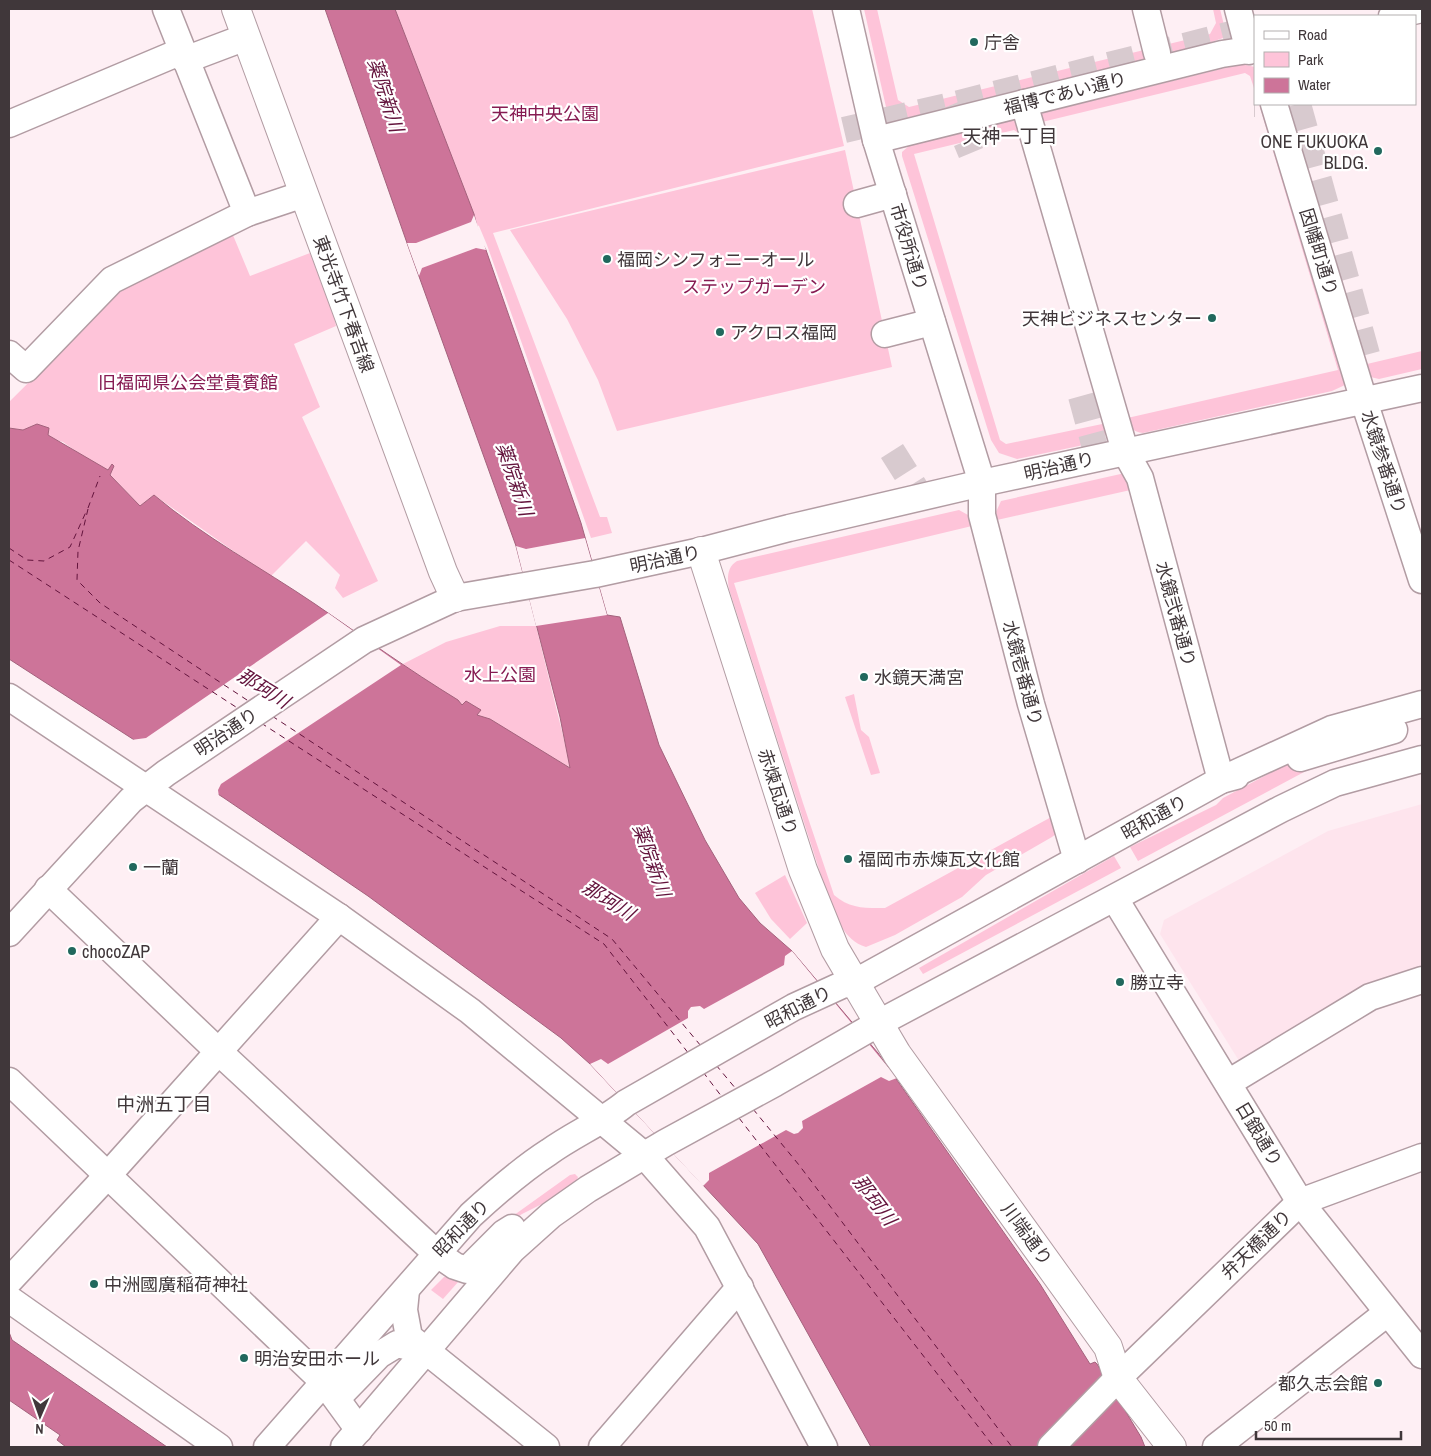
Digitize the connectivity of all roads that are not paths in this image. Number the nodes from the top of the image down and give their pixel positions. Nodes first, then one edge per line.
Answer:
1 (166, 9) edge
2 (236, 9) edge
3 (846, 9) edge
4 (1146, 9) edge
5 (1238, 9) edge
6 (1422, 9) edge
7 (1396, 15) edge
8 (246, 37) junction
9 (1253, 52) edge
10 (1157, 53) dead end
11 (183, 56) junction
12 (1024, 103) junction
13 (1274, 105) edge
14 (9, 124) edge
15 (876, 140) junction
16 (304, 194) junction
17 (893, 194) junction
18 (856, 204) dead end
19 (247, 213) junction
20 (932, 322) junction
21 (885, 334) dead end
22 (9, 354) edge
23 (1422, 388) edge
24 (1364, 401) junction
25 (1125, 451) junction
26 (982, 483) junction
27 (701, 551) junction
28 (1422, 580) edge
29 (455, 598) junction
30 (9, 697) edge
31 (1422, 704) edge
32 (1422, 721) edge
33 (1422, 759) edge
34 (1220, 780) junction
35 (147, 788) junction
36 (1077, 860) junction
37 (48, 890) junction
38 (1115, 899) junction
39 (340, 917) junction
40 (12, 921) edge
41 (1422, 980) edge
42 (854, 983) junction
43 (870, 1028) junction
44 (219, 1052) junction
45 (9, 1080) edge
46 (1228, 1083) junction
47 (602, 1119) junction
48 (655, 1150) junction
49 (1422, 1156) edge
50 (108, 1175) junction
51 (1300, 1202) junction
52 (551, 1216) junction
53 (436, 1253) junction
54 (9, 1281) edge
55 (740, 1287) junction
56 (406, 1290) junction
57 (9, 1299) edge
58 (1387, 1313) junction
59 (425, 1351) junction
60 (1422, 1355) edge
61 (324, 1382) junction
62 (1114, 1382) junction
63 (352, 1438) edge
64 (220, 1447) edge
65 (267, 1447) edge
66 (546, 1447) edge
67 (602, 1447) edge
68 (824, 1447) edge
69 (1051, 1447) edge
70 (1172, 1447) edge
71 (1216, 1447) edge

1 - 11 street
2 - 8 main road, 東光寺竹下春吉線
3 - 15 street, 市役所通り
4 - 10 street
5 - 9 street
6 - 7 street
8 - 11 street
8 - 16 main road, 東光寺竹下春吉線
9 - 12 street, 福博であい通り
11 - 14 street
11 - 19 street
12 - 15 street, 福博であい通り
12 - 25 street, 水鏡弐番通り
13 - 24 street, 因幡町通り
15 - 17 street, 市役所通り
16 - 19 street
16 - 29 main road, 東光寺竹下春吉線
17 - 18 street
17 - 20 street, 市役所通り
19 - 22 street
20 - 21 street
20 - 26 street, 市役所通り
23 - 24 street, 明治通り
24 - 25 street, 明治通り
24 - 28 street, 水鏡参番通り
25 - 26 street, 明治通り
25 - 34 street, 水鏡弐番通り
26 - 27 street, 明治通り
26 - 36 street, 水鏡壱番通り
27 - 29 street, 明治通り
27 - 42 main road, 赤煉瓦通り
29 - 35 street, 明治通り
30 - 35 street
31 - 34 street, 昭和通り
32 - 34 street
33 - 38 street
34 - 36 street, 昭和通り
35 - 37 street, 明治通り
35 - 39 street
36 - 42 street, 昭和通り
37 - 40 street, 明治通り
37 - 44 street
38 - 43 street
38 - 46 street, 日銀通り
39 - 44 street
39 - 47 street
41 - 46 street
42 - 43 main road, 赤煉瓦通り
42 - 47 street, 昭和通り
43 - 48 street
43 - 62 main road, 川端通り
44 - 50 street
44 - 53 street
45 - 50 street
46 - 51 street, 日銀通り
47 - 48 street
47 - 53 street, 昭和通り
48 - 52 street
48 - 55 street
49 - 51 street, 弁天橋通り
50 - 54 street
50 - 61 street
51 - 58 street, 日銀通り
51 - 62 street, 弁天橋通り
52 - 53 street
52 - 59 street
53 - 56 street, 昭和通り
55 - 67 street
55 - 68 street
56 - 59 street
56 - 61 street, 昭和通り
57 - 64 street
58 - 60 street, 日銀通り
58 - 71 street
59 - 61 street
59 - 63 street
59 - 66 street
61 - 63 street
61 - 65 street, 昭和通り
62 - 69 street, 弁天橋通り
62 - 70 main road, 川端通り

